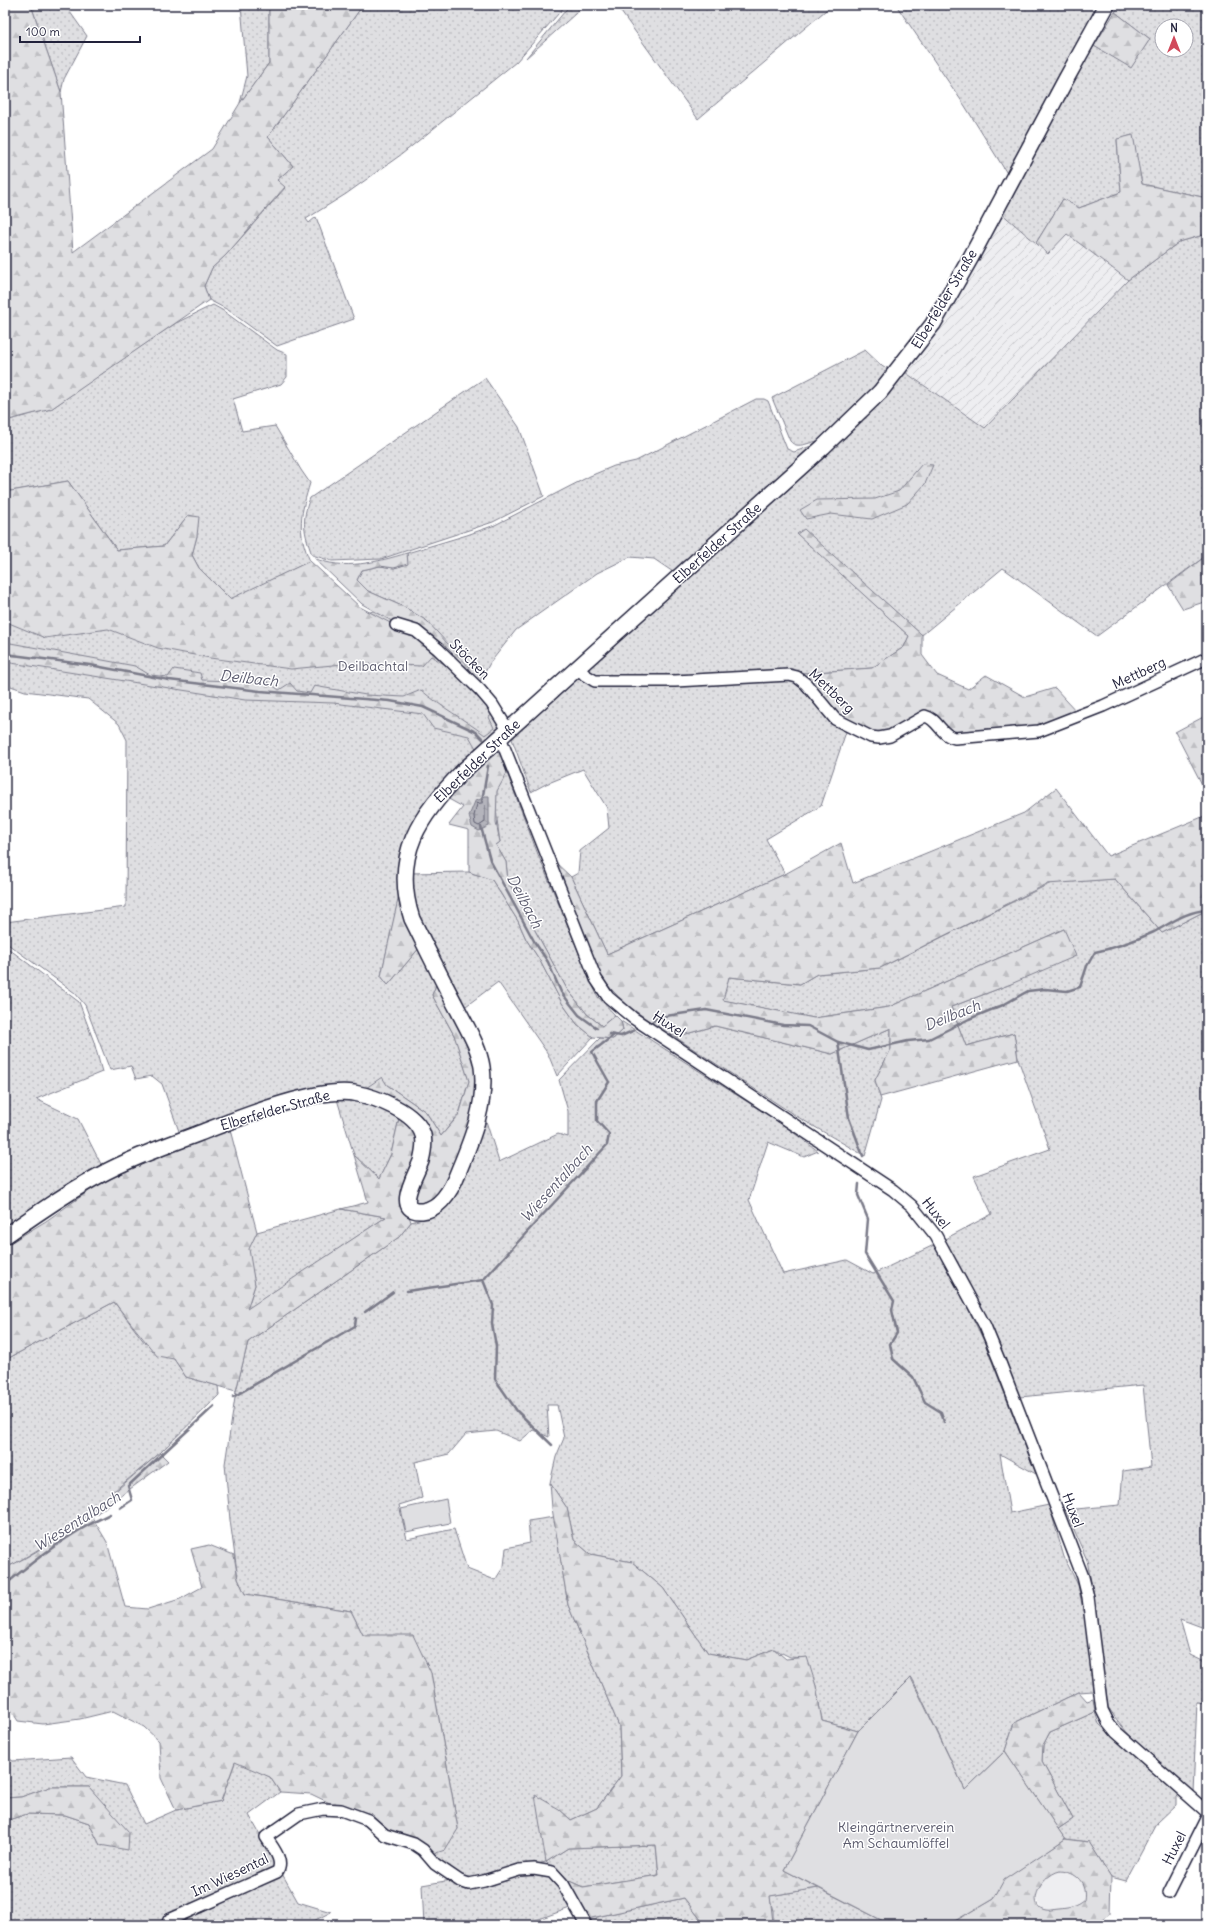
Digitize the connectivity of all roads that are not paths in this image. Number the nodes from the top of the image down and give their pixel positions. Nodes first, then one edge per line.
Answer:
1 (1107, 5) edge
2 (396, 625) dead end
3 (1207, 658) edge
4 (577, 668) junction
5 (504, 733) junction
6 (5, 1236) edge
7 (1207, 1812) edge
8 (1207, 1817) edge
9 (1169, 1893) dead end
10 (167, 1925) edge
11 (586, 1925) edge

1 - 4 main road, Elberfelder Straße
2 - 5 street, Stöcken
3 - 4 street, Mettberg
4 - 5 main road, Elberfelder Straße
5 - 6 main road, Elberfelder Straße
5 - 7 street, Huxel
8 - 9 street, Huxel
10 - 11 street, Im Wiesental

